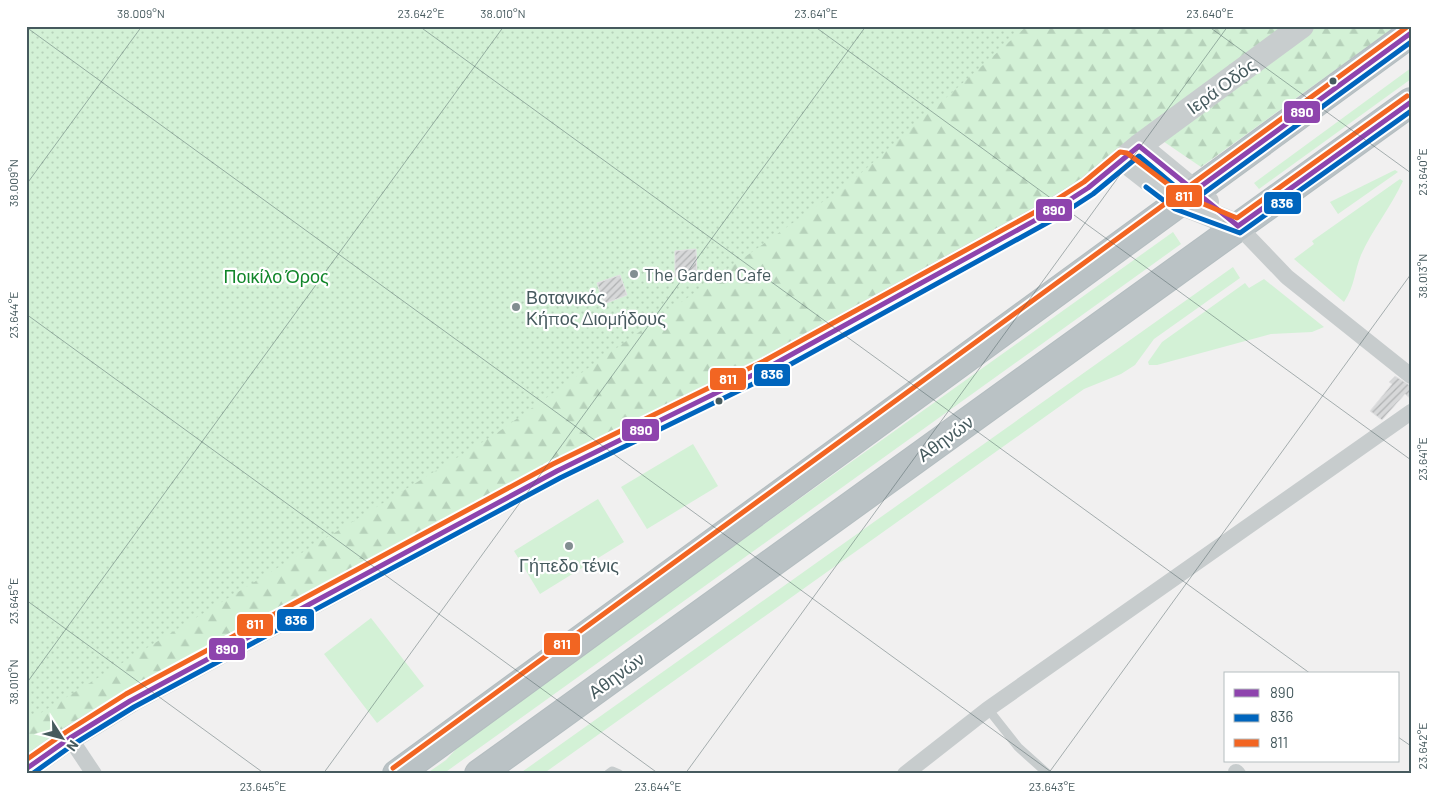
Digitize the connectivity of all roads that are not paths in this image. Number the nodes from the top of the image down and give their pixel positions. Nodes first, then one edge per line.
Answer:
1 (1302, 26) edge
2 (1411, 33) edge
3 (1411, 102) edge
4 (1131, 152) junction
5 (1186, 197) junction
6 (1238, 226) junction
7 (1411, 376) edge
8 (1411, 412) edge
9 (988, 709) junction
10 (70, 738) junction
11 (26, 769) edge
12 (27, 774) edge
13 (94, 774) edge
14 (397, 774) edge
15 (478, 774) edge
16 (608, 774) edge
17 (620, 774) edge
18 (905, 774) edge
19 (1048, 774) edge

1 - 4 main road, Ιερά Οδός
2 - 5 highway
3 - 6 highway, Αθηνών
4 - 5 main road
4 - 10 main road, Ιερά Οδός
5 - 6 main road
5 - 14 highway
6 - 7 street
6 - 15 highway, Αθηνών
8 - 9 street
9 - 18 street
9 - 19 lane
10 - 11 main road, Ιερά Οδός
10 - 13 street
11 - 12 street
16 - 17 lane

